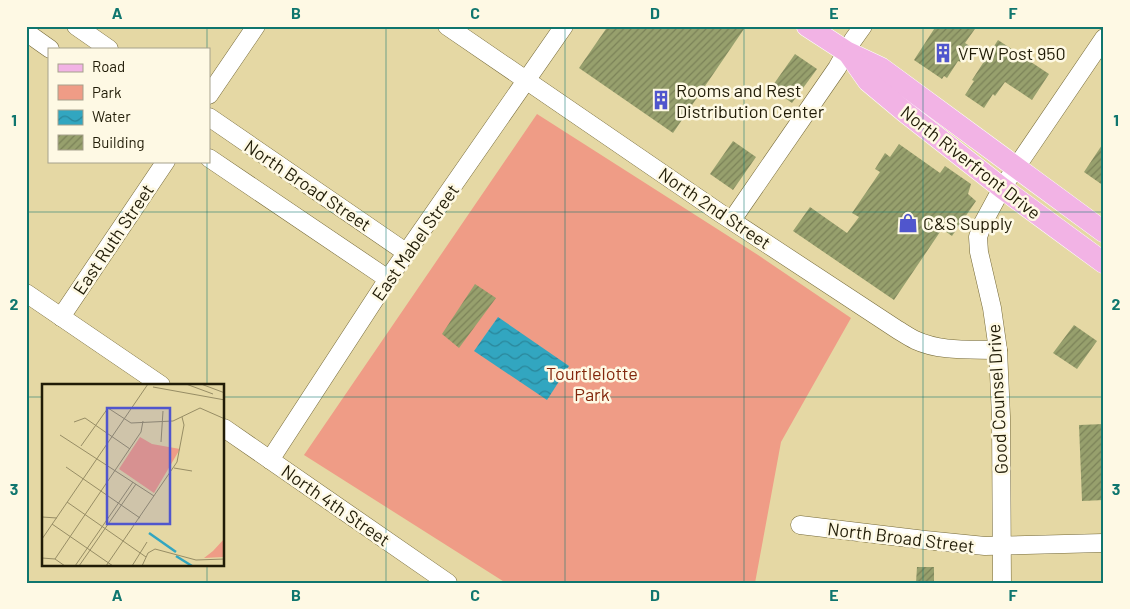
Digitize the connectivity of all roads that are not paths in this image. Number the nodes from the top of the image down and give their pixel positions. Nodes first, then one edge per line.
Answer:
1 (76, 26) edge
2 (256, 26) edge
3 (447, 26) edge
4 (564, 26) edge
5 (807, 26) edge
6 (863, 26) edge
7 (26, 32) edge
8 (1104, 38) edge
9 (49, 48) edge
10 (108, 48) edge
11 (847, 52) junction
12 (526, 80) junction
13 (210, 94) edge
14 (210, 118) edge
15 (210, 159) edge
16 (165, 162) edge
17 (1016, 167) junction
18 (1002, 188) junction
19 (732, 220) junction
20 (1104, 232) edge
21 (407, 253) junction
22 (1104, 263) edge
23 (388, 279) junction
24 (26, 293) edge
25 (61, 317) junction
26 (998, 350) junction
27 (161, 384) edge
28 (225, 429) edge
29 (270, 460) junction
30 (800, 525) dead end
31 (1103, 543) edge
32 (1002, 546) junction
33 (448, 583) edge
34 (1002, 583) edge

1 - 10 street
2 - 13 street
3 - 12 street, North 2nd Street
4 - 12 street, East Mabel Street
5 - 11 main road, North Riverfront Drive
6 - 11 street
7 - 9 street
8 - 17 street, Good Counsel Drive
11 - 17 main road, North Riverfront Drive
11 - 18 main road, North Riverfront Drive
11 - 19 street
12 - 19 street, North 2nd Street
12 - 21 street, East Mabel Street
14 - 21 street, North Broad Street
15 - 23 street, North Broad Street
16 - 25 street, East Ruth Street
17 - 18 street, Good Counsel Drive
17 - 20 main road, North Riverfront Drive
18 - 22 main road, North Riverfront Drive
18 - 26 street, Good Counsel Drive
19 - 26 street, North 2nd Street
21 - 23 street, East Mabel Street
23 - 29 street, East Mabel Street
24 - 25 street
25 - 27 street
26 - 32 street, Good Counsel Drive
28 - 29 street, North 4th Street
29 - 33 street, North 4th Street
30 - 32 street, North Broad Street
31 - 32 street, North Broad Street
32 - 34 street, Good Counsel Drive

